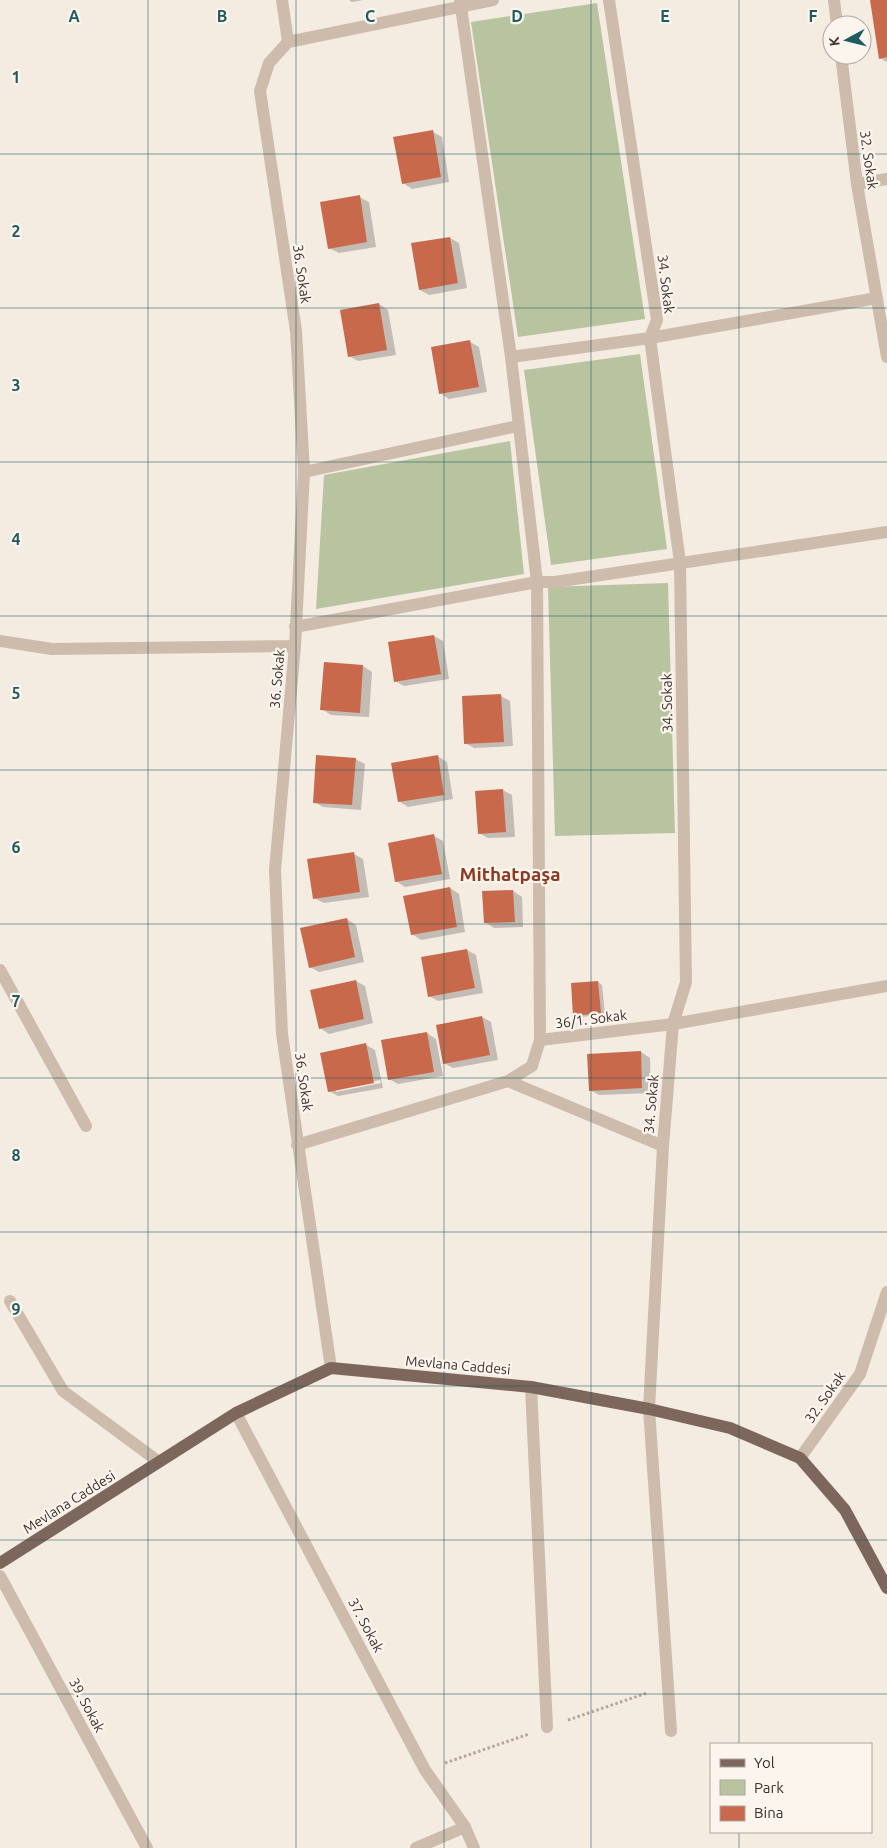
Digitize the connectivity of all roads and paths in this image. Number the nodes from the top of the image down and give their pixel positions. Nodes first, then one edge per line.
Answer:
1 (282, 0) edge
2 (493, 0) edge
3 (609, 0) edge
4 (834, 0) edge
5 (460, 3) edge
6 (836, 15) edge
7 (288, 42) junction
8 (842, 65) edge
9 (887, 179) edge
10 (857, 184) junction
11 (877, 298) junction
12 (650, 338) junction
13 (511, 357) junction
14 (887, 357) edge
15 (518, 426) junction
16 (304, 472) junction
17 (887, 532) edge
18 (680, 563) junction
19 (537, 582) junction
20 (295, 627) junction
21 (0, 641) edge
22 (295, 646) junction
23 (0, 970) edge
24 (887, 986) edge
25 (673, 1024) junction
26 (540, 1040) junction
27 (508, 1081) junction
28 (86, 1126) dead end
29 (297, 1145) junction
30 (663, 1146) junction
31 (887, 1292) edge
32 (10, 1301) dead end
33 (331, 1368) junction
34 (531, 1387) junction
35 (649, 1409) junction
36 (236, 1413) junction
37 (800, 1458) junction
38 (159, 1462) junction
39 (0, 1563) edge
40 (0, 1576) edge
41 (887, 1588) edge
42 (547, 1727) dead end
43 (671, 1731) dead end
44 (465, 1827) junction
45 (147, 1848) edge
46 (416, 1848) edge
47 (474, 1848) edge

1 - 7 street
2 - 5 street
3 - 12 street, 34. Sokak
4 - 6 street
5 - 7 street
5 - 13 street
7 - 16 street, 36. Sokak
8 - 10 street, 32. Sokak
9 - 10 street
10 - 11 street, 32. Sokak
11 - 12 street
11 - 14 street, 32. Sokak
12 - 13 street
12 - 18 street, 34. Sokak
13 - 15 street
15 - 16 street
15 - 19 street
16 - 20 street, 36. Sokak
17 - 18 street
18 - 19 street
18 - 25 street, 34. Sokak
19 - 20 street
19 - 26 street
20 - 22 street, 36. Sokak
21 - 22 street
22 - 29 street, 36. Sokak
23 - 28 street
24 - 25 street, 36/1. Sokak
25 - 26 street, 36/1. Sokak
25 - 30 street, 34. Sokak
26 - 27 street, 36/1. Sokak
27 - 29 street, 36/1. Sokak
27 - 30 street
29 - 33 street, 36. Sokak
30 - 35 street, 34. Sokak
31 - 37 street, 32. Sokak
32 - 38 street
33 - 34 main road, Mevlana Caddesi
33 - 36 main road, Mevlana Caddesi
34 - 35 main road, Mevlana Caddesi
34 - 42 street
35 - 37 main road, Mevlana Caddesi
35 - 43 street, 34. Sokak
36 - 38 main road, Mevlana Caddesi
36 - 44 street, 37. Sokak
37 - 41 main road, Mevlana Caddesi
38 - 39 main road, Mevlana Caddesi
40 - 45 street, 39. Sokak
44 - 46 street
44 - 47 street, 37. Sokak

